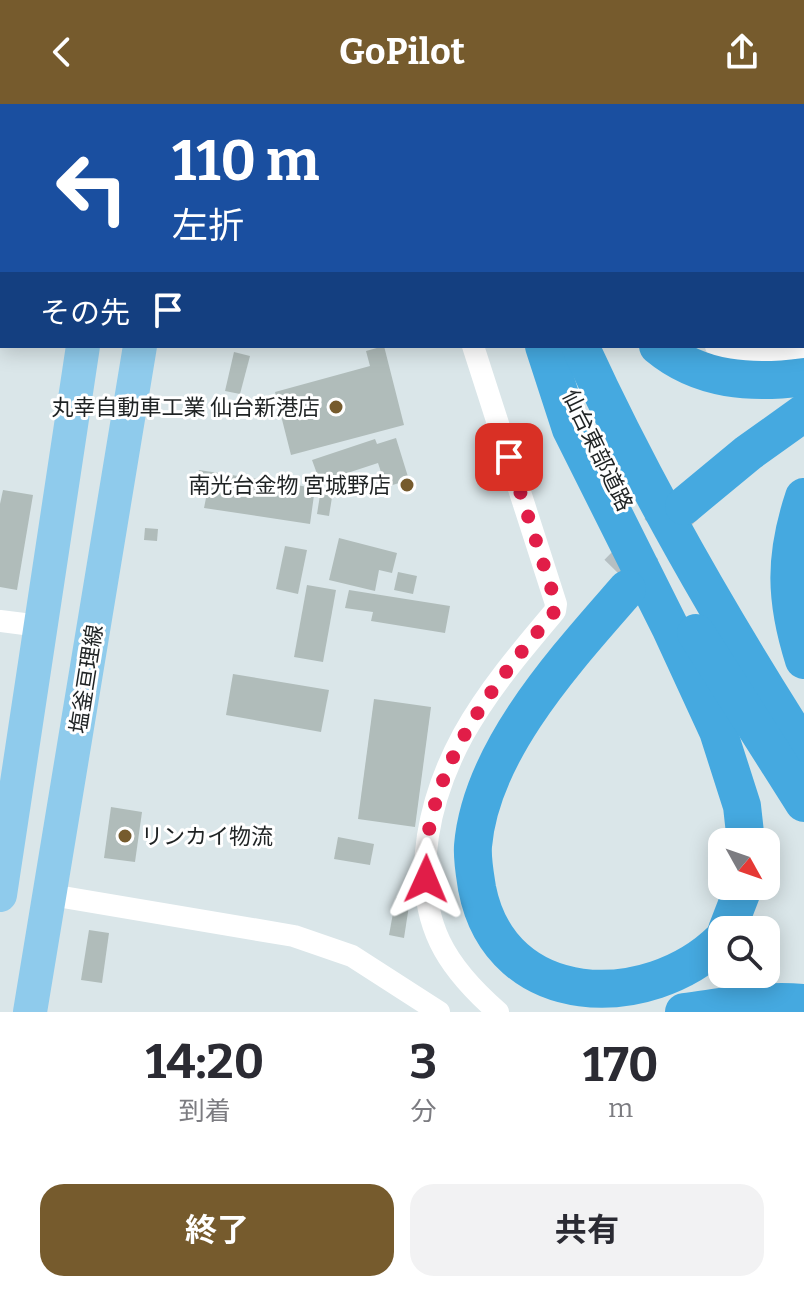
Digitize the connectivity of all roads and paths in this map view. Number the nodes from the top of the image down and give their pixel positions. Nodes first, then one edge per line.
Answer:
1 (83, 348) edge
2 (140, 348) edge
3 (474, 348) edge
4 (547, 348) edge
5 (547, 348) edge
6 (581, 348) edge
7 (661, 348) edge
8 (720, 348) edge
9 (804, 353) edge
10 (804, 377) edge
11 (804, 413) edge
12 (804, 432) edge
13 (804, 497) edge
14 (675, 529) junction
15 (0, 621) edge
16 (40, 626) junction
17 (804, 660) edge
18 (804, 749) edge
19 (804, 803) edge
20 (744, 828) edge
21 (0, 895) edge
22 (51, 895) junction
23 (708, 959) edge
24 (804, 1003) edge
25 (30, 1012) edge
26 (439, 1012) edge
27 (498, 1012) edge
28 (565, 1012) edge
29 (684, 1012) edge

1 - 16 main road
2 - 22 main road, 塩釜亘理線
3 - 27 street
4 - 14 highway, 仙台東部道路
5 - 20 highway
6 - 14 highway, 仙台東部道路
7 - 10 highway
8 - 9 street
11 - 14 highway
12 - 14 highway
13 - 17 highway
14 - 18 highway
14 - 19 highway
15 - 16 street
16 - 21 main road
22 - 25 main road, 塩釜亘理線
22 - 26 street
23 - 28 highway
24 - 29 highway

